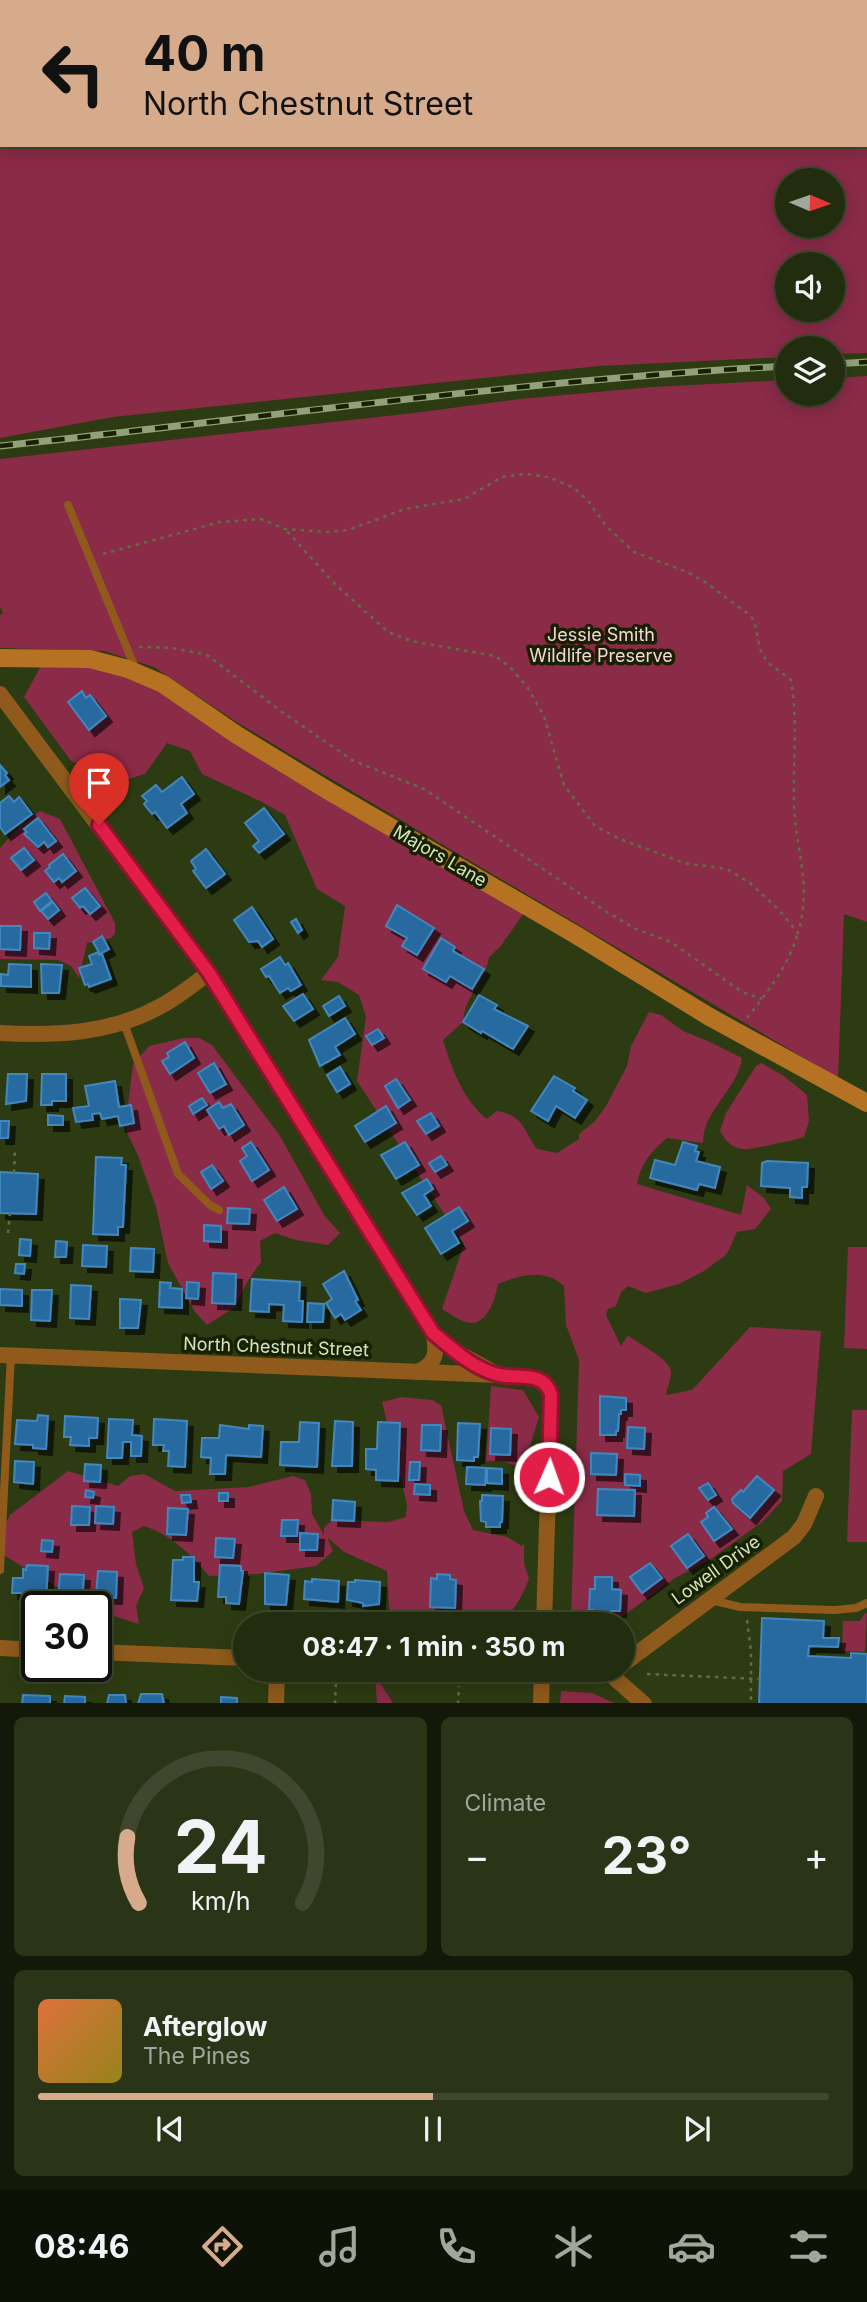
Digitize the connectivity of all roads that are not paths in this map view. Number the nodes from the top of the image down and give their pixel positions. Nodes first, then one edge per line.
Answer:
1 (68, 505) dead end
2 (0, 658) edge
3 (137, 673) junction
4 (0, 694) edge
5 (209, 973) junction
6 (124, 1023) junction
7 (0, 1033) edge
8 (867, 1103) edge
9 (219, 1210) dead end
10 (433, 1333) junction
11 (6, 1355) edge
12 (418, 1373) junction
13 (498, 1374) junction
14 (816, 1496) dead end
15 (0, 1570) edge
16 (708, 1599) junction
17 (867, 1603) edge
18 (544, 1612) edge
19 (0, 1648) edge
20 (21, 1649) edge
21 (112, 1653) edge
22 (635, 1655) edge
23 (233, 1658) edge
24 (277, 1682) edge
25 (542, 1682) edge
26 (627, 1682) edge
27 (276, 1703) edge
28 (541, 1703) edge
29 (644, 1703) edge

1 - 3 lane
2 - 3 street, Majors Lane
3 - 8 street, Majors Lane
4 - 5 street
5 - 6 street
5 - 10 street
6 - 7 street
6 - 9 lane
10 - 12 street
10 - 13 street
11 - 12 street, North Chestnut Street
11 - 15 lane
12 - 13 street, North Chestnut Street
13 - 18 street, North Chestnut Street
14 - 16 street, Lowell Drive
16 - 17 lane
16 - 22 street, Lowell Drive
19 - 20 street
21 - 23 street
24 - 27 street
25 - 28 street
26 - 29 street

